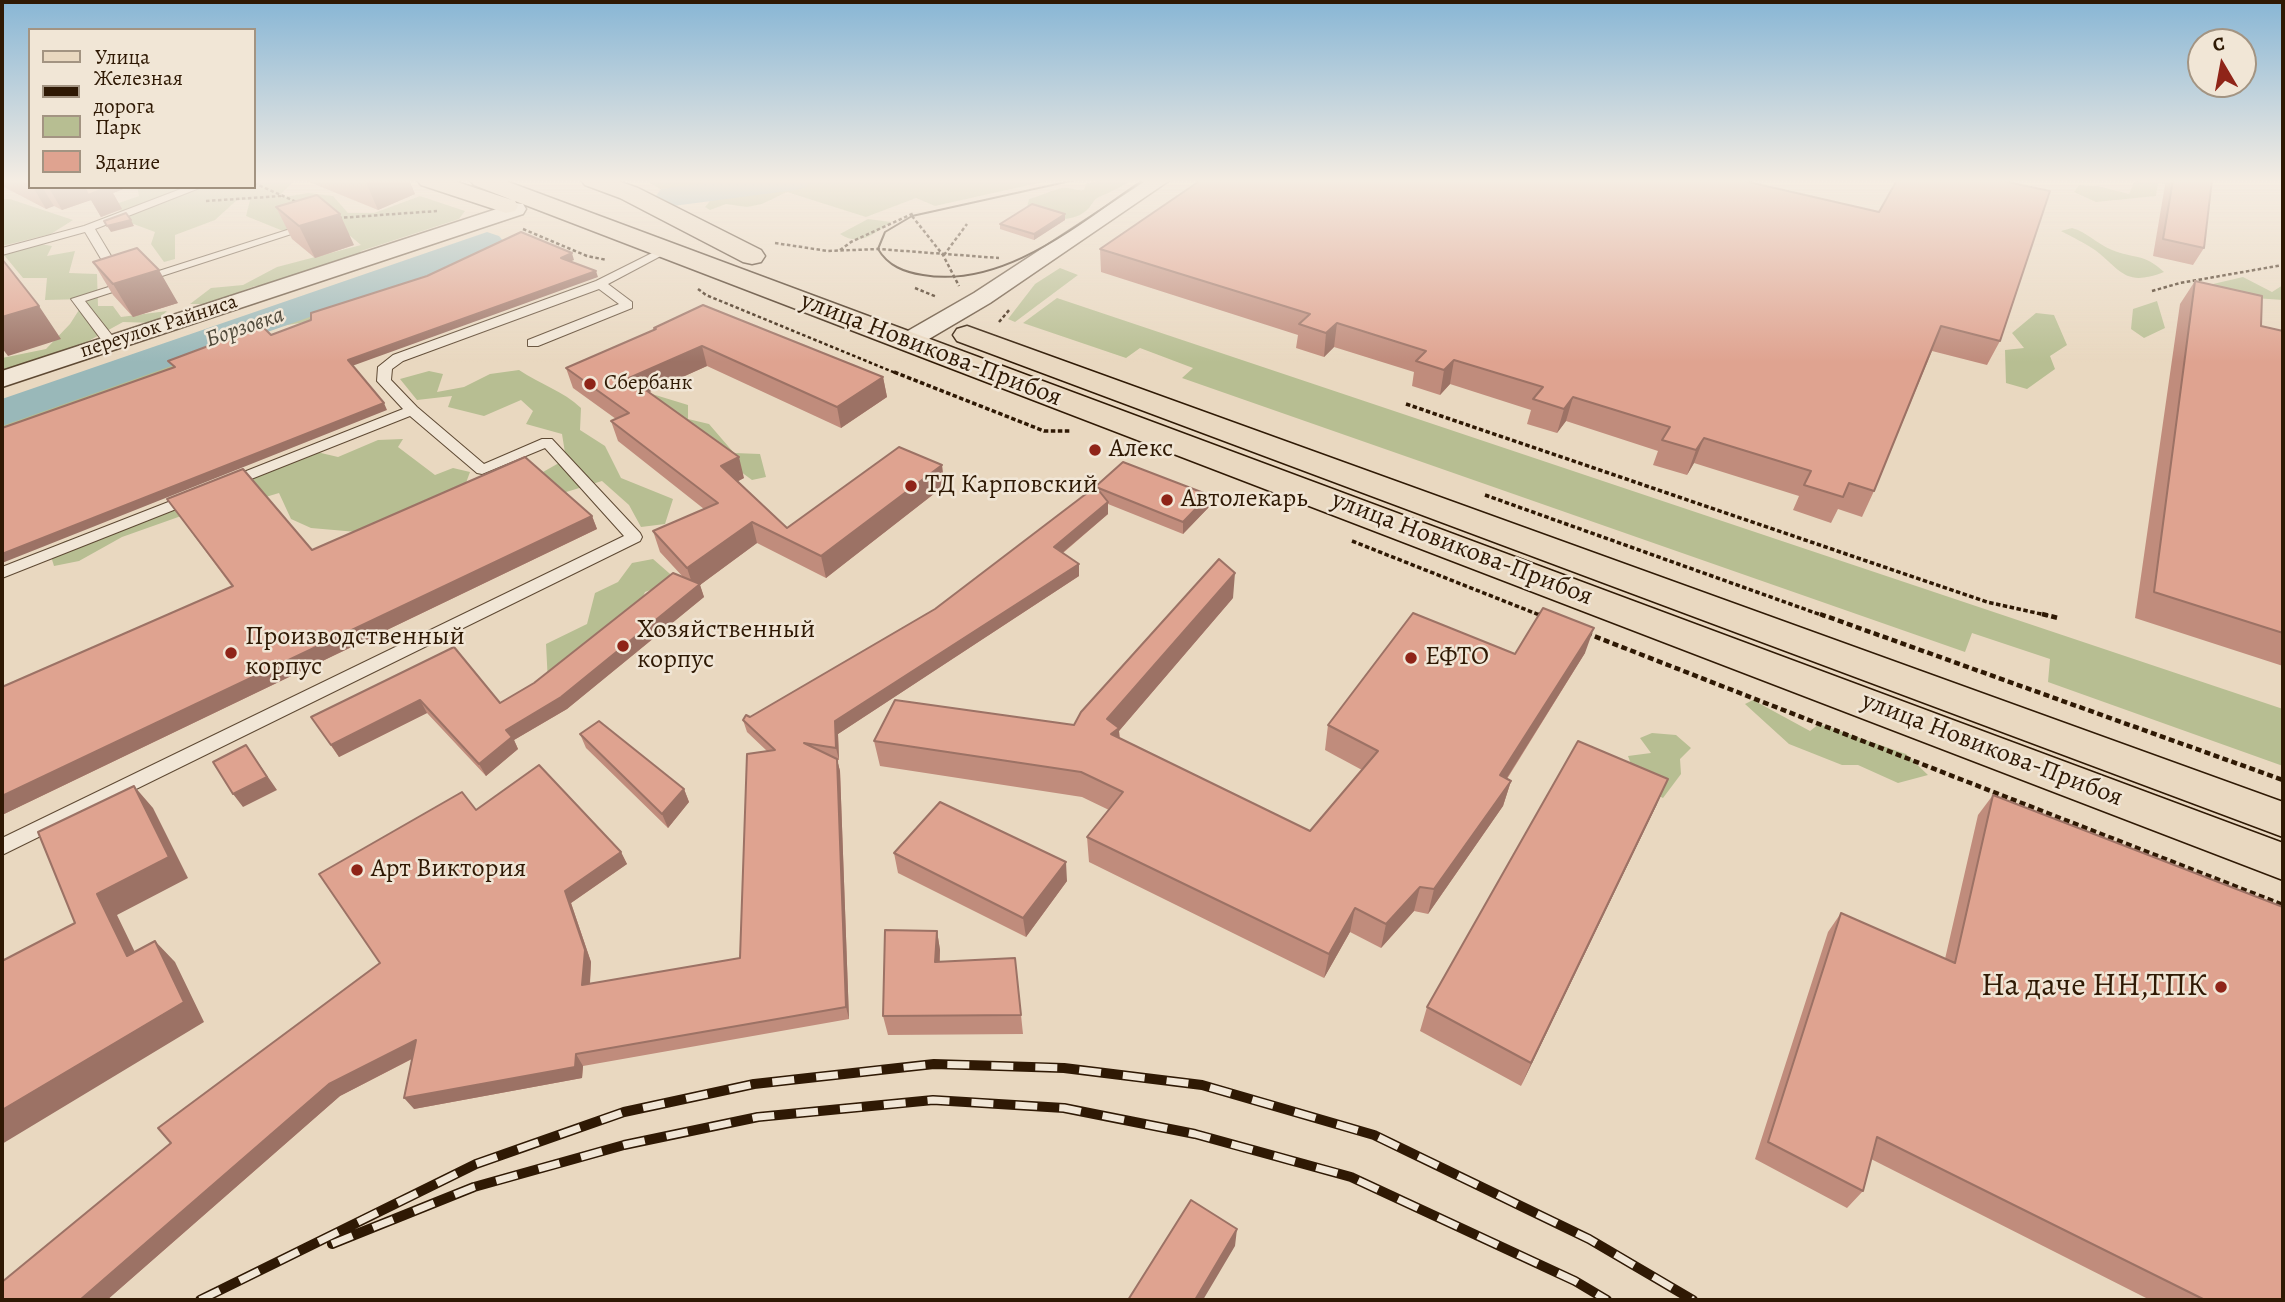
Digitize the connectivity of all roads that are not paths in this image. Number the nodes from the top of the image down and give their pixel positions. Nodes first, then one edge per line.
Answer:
1 (42, 241) edge
2 (96, 241) edge
3 (261, 241) edge
4 (417, 241) edge
5 (612, 241) edge
6 (622, 241) edge
7 (723, 241) edge
8 (735, 241) edge
9 (1068, 241) edge
10 (2, 252) edge
11 (650, 253) junction
12 (600, 284) junction
13 (122, 285) junction
14 (916, 326) junction
15 (111, 343) junction
16 (533, 343) dead end
17 (2, 379) edge
18 (411, 410) junction
19 (2, 573) edge
20 (2283, 820) edge
21 (2, 847) edge
22 (2283, 862) edge

1 - 10 lane
2 - 13 lane
3 - 13 lane
4 - 15 street, переулок Райниса
5 - 11 main road
6 - 11 main road, улица Новикова-Прибоя
7 - 8 main road
9 - 14 street
11 - 12 lane
11 - 14 main road, улица Новикова-Прибоя
12 - 16 lane
12 - 18 lane
13 - 15 lane
14 - 20 main road, улица Новикова-Прибоя
14 - 22 main road, улица Новикова-Прибоя
15 - 17 street, переулок Райниса
18 - 19 lane
18 - 21 lane

